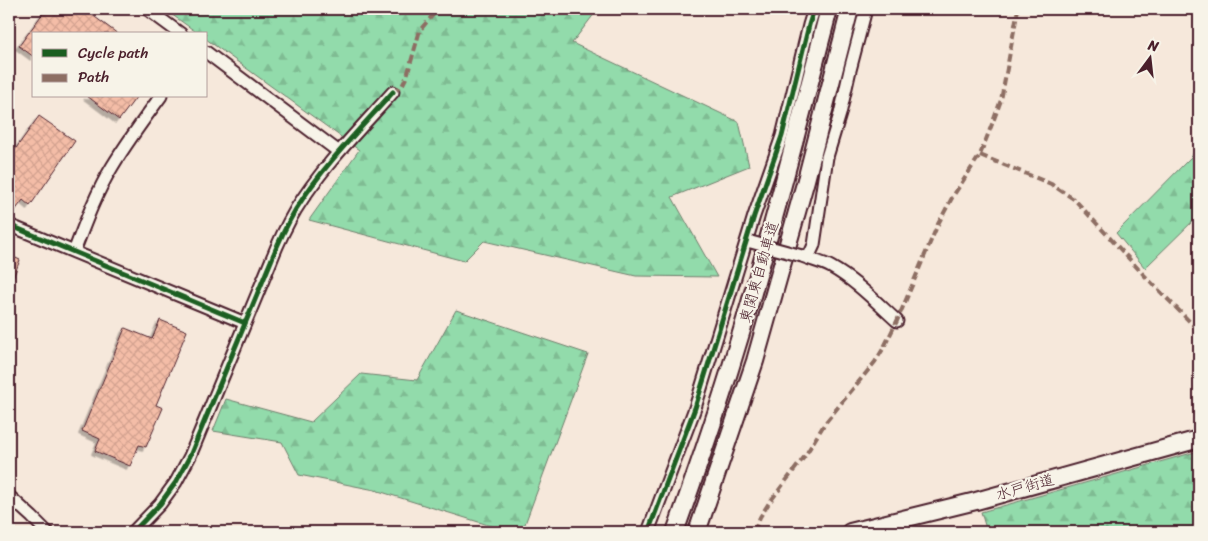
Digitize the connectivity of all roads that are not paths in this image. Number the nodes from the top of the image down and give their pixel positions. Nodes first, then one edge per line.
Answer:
1 (147, 9) edge
2 (814, 9) edge
3 (829, 9) edge
4 (850, 9) edge
5 (866, 9) edge
6 (178, 32) edge
7 (208, 54) edge
8 (393, 92) dead end
9 (160, 98) edge
10 (339, 152) junction
11 (9, 225) edge
12 (748, 241) junction
13 (74, 252) junction
14 (805, 257) junction
15 (897, 321) dead end
16 (244, 323) junction
17 (1199, 439) edge
18 (9, 496) edge
19 (47, 532) edge
20 (133, 532) edge
21 (648, 532) edge
22 (676, 532) edge
23 (697, 532) edge
24 (850, 532) edge

1 - 6 street
2 - 12 street
3 - 22 highway, 東関東自動車道
4 - 23 highway, 東関東自動車道
5 - 14 street
7 - 10 street
8 - 10 street
9 - 13 street
10 - 16 street
11 - 13 street
12 - 14 street, bridge
12 - 21 street
13 - 16 street
14 - 15 street
16 - 20 street
17 - 24 highway, 水戸街道
18 - 19 street

